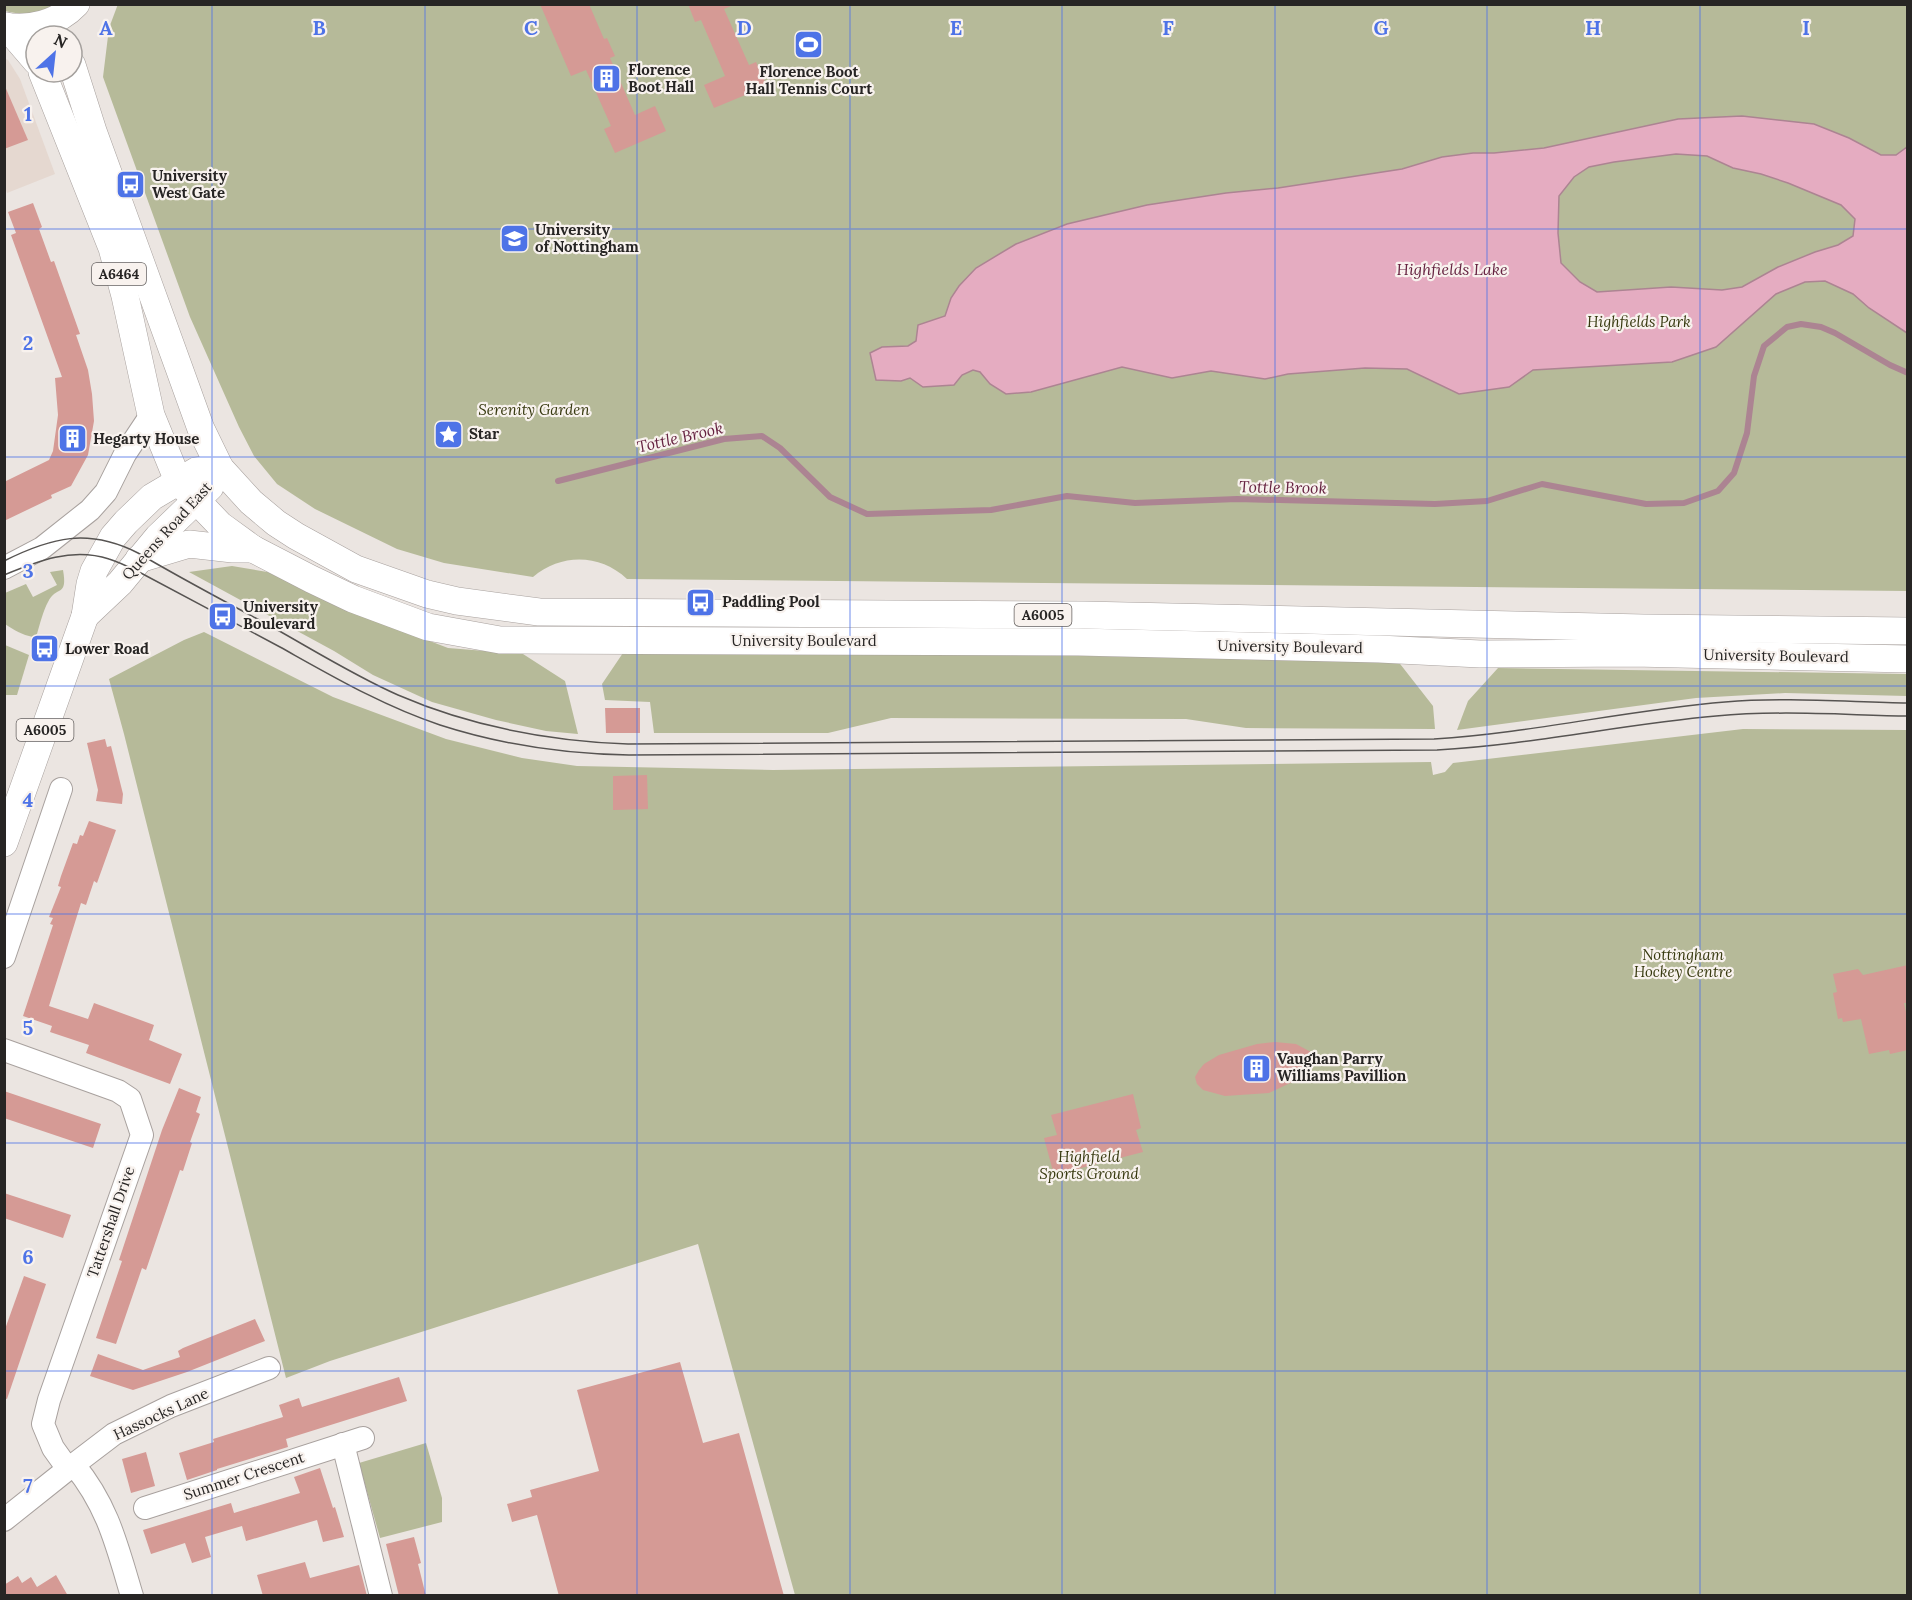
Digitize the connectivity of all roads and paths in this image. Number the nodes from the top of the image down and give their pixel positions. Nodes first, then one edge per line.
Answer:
1 (74, 6) edge
2 (69, 24) edge
3 (5, 26) edge
4 (24, 47) edge
5 (47, 84) edge
6 (78, 84) edge
7 (151, 415) junction
8 (220, 468) junction
9 (178, 481) junction
10 (197, 500) junction
11 (253, 549) junction
12 (140, 559) junction
13 (4, 568) edge
14 (85, 616) junction
15 (1908, 631) edge
16 (1908, 659) edge
17 (61, 789) dead end
18 (4, 843) edge
19 (4, 957) edge
20 (4, 1050) edge
21 (269, 1368) dead end
22 (71, 1467) junction
23 (146, 1508) dead end
24 (4, 1520) edge
25 (132, 1596) edge
26 (381, 1596) edge

1 - 2 main road
1 - 3 main road
3 - 4 main road
5 - 7 main road, University Boulevard / A6464
6 - 8 main road, University Boulevard / A6464
7 - 9 main road, University Boulevard / A6464
7 - 13 street
8 - 9 main road, Queens Road East / A6005
8 - 10 main road, Queens Road East / A6005
8 - 15 main road, University Boulevard / A6005
9 - 10 main road, University Boulevard / A6464
9 - 14 main road, Queens Road East / A6005
10 - 11 main road, University Boulevard / A6005
10 - 12 main road, Queens Road East / A6005
11 - 12 main road, A6005
11 - 16 main road, University Boulevard / A6005
12 - 14 main road, Queens Road East / A6005
14 - 18 main road, Queens Road East / A6005
17 - 19 street
20 - 22 street, Tattershall Drive
21 - 22 street, Hassocks Lane
22 - 24 street, Hassocks Lane
22 - 25 street
23 - 26 street, Summer Crescent

